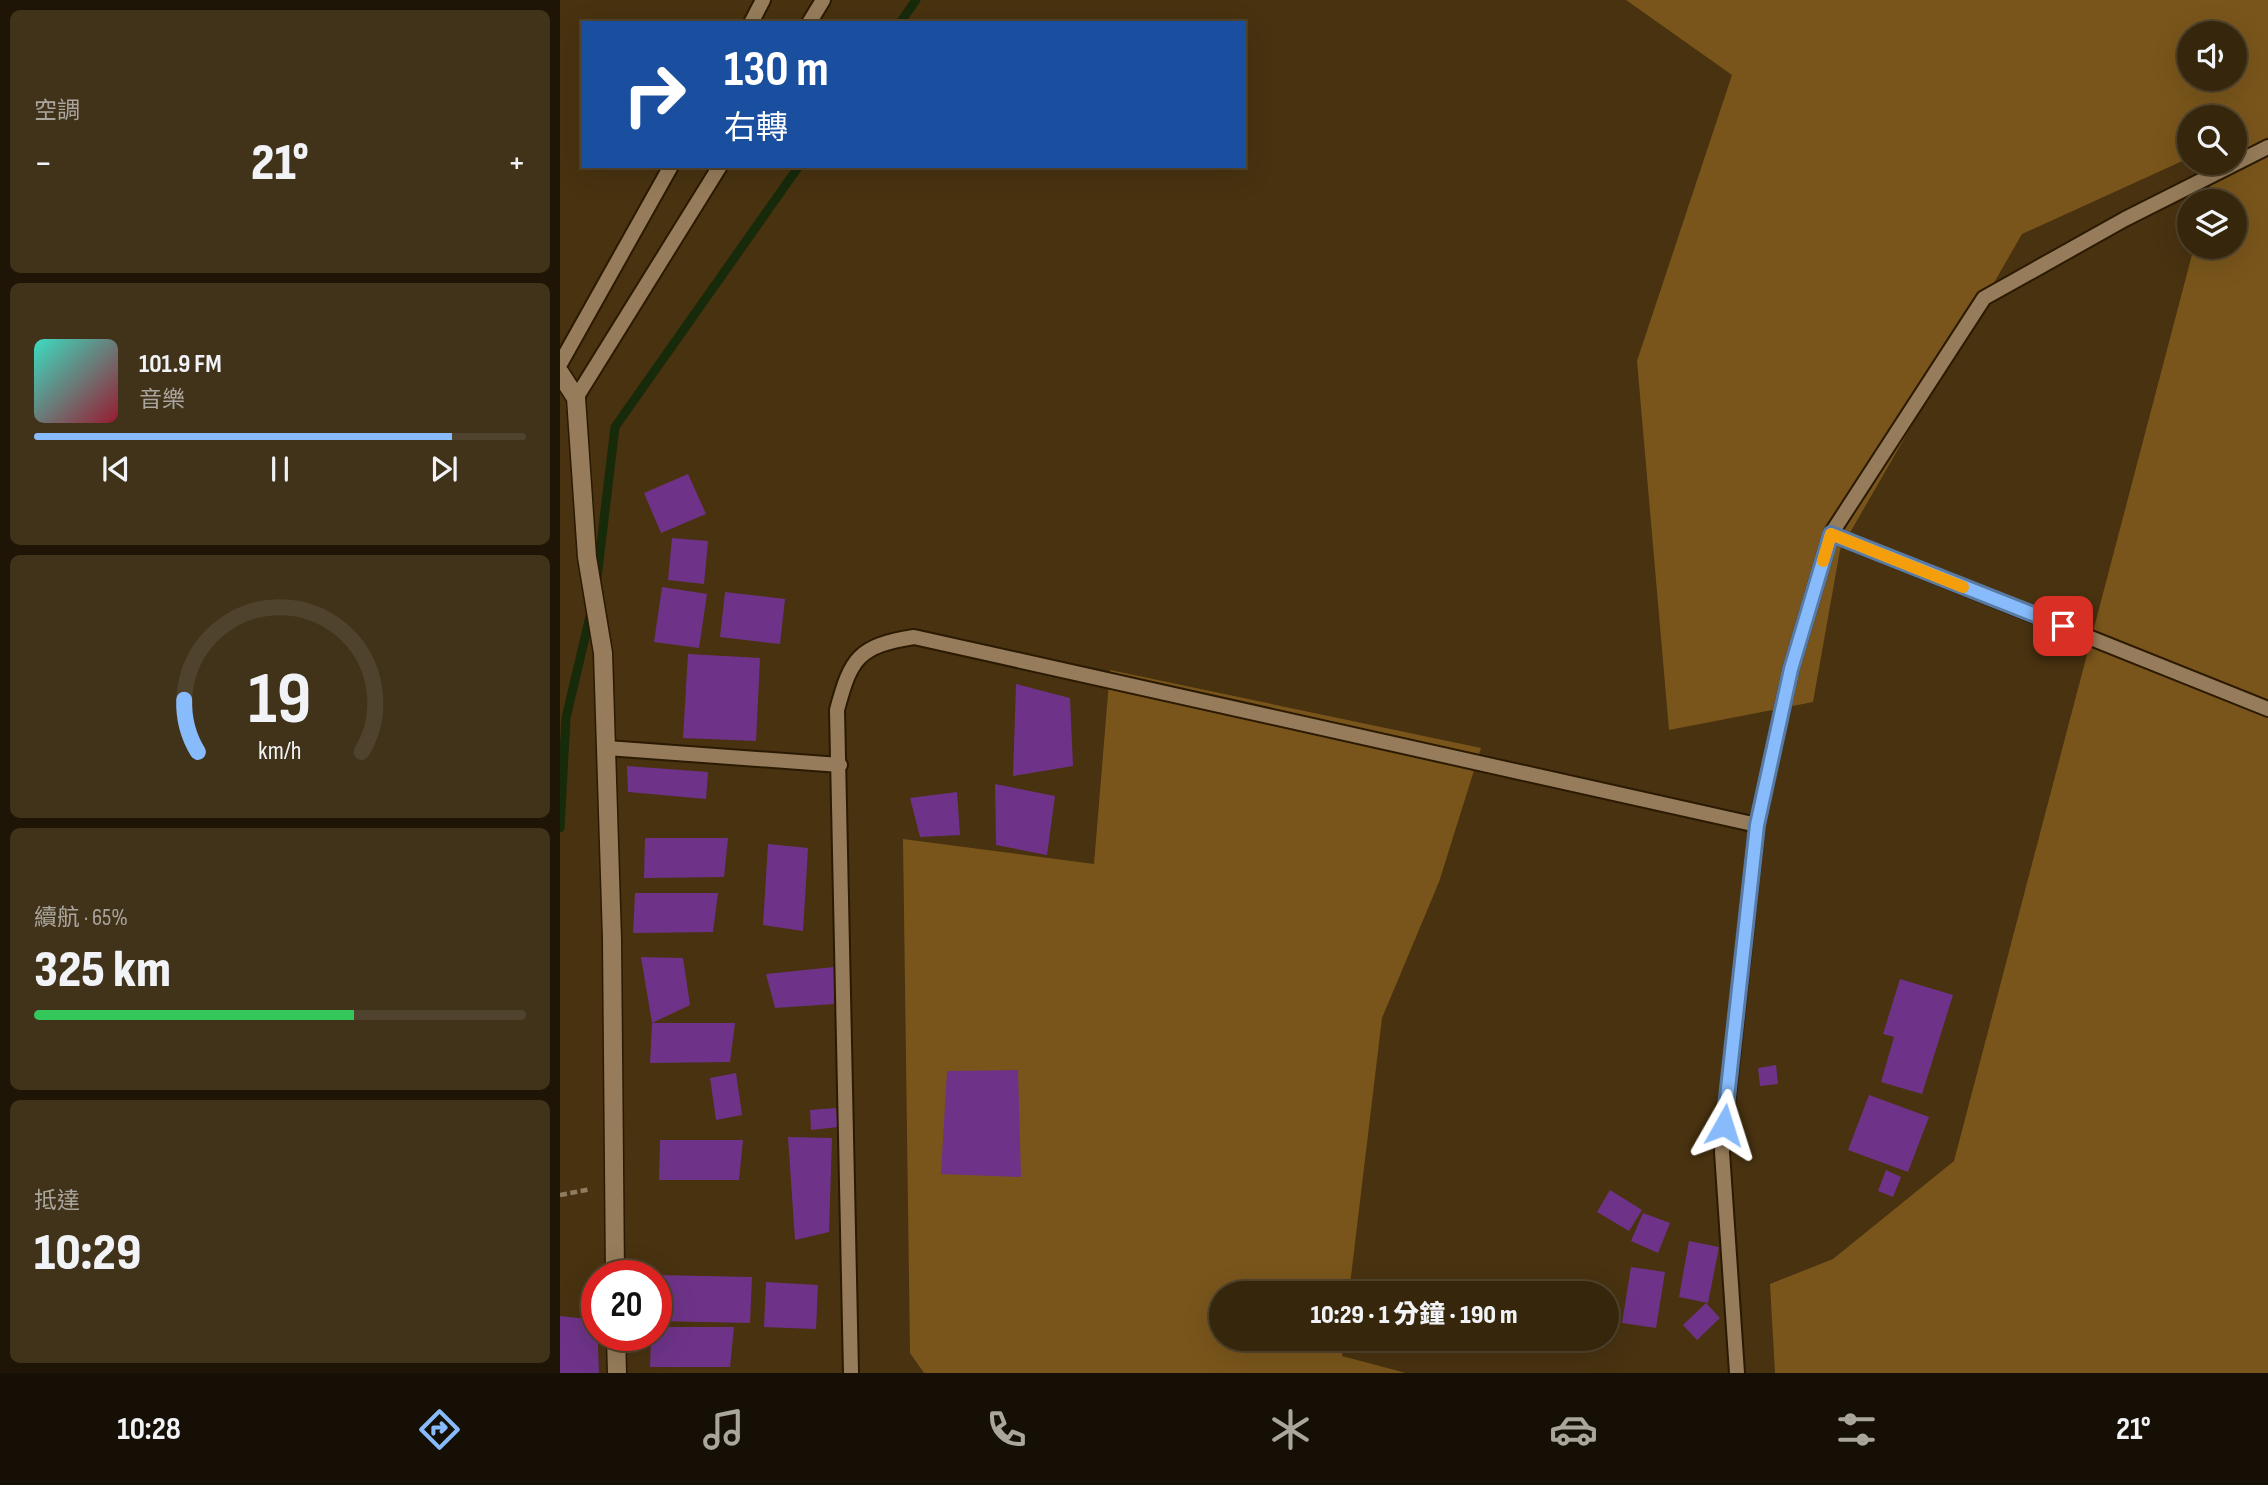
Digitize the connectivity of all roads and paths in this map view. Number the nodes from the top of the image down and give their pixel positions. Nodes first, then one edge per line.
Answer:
1 (764, 0) edge
2 (823, 0) edge
3 (752, 21) edge
4 (810, 21) edge
5 (2268, 147) edge
6 (670, 168) edge
7 (719, 168) edge
8 (560, 363) edge
9 (560, 373) edge
10 (576, 398) junction
11 (1831, 534) junction
12 (2268, 709) edge
13 (607, 748) junction
14 (840, 765) junction
15 (1757, 825) junction
16 (612, 1185) junction
17 (560, 1195) edge
18 (614, 1260) edge
19 (616, 1351) edge
20 (617, 1373) edge
21 (850, 1373) edge
22 (1737, 1373) edge

1 - 3 lane
2 - 4 lane
5 - 11 lane
6 - 8 lane
7 - 10 lane
9 - 10 street
10 - 13 street
11 - 12 lane
11 - 15 lane
13 - 14 lane
13 - 16 street
14 - 15 lane
14 - 21 lane
15 - 22 lane
16 - 17 path
16 - 18 street
19 - 20 street

